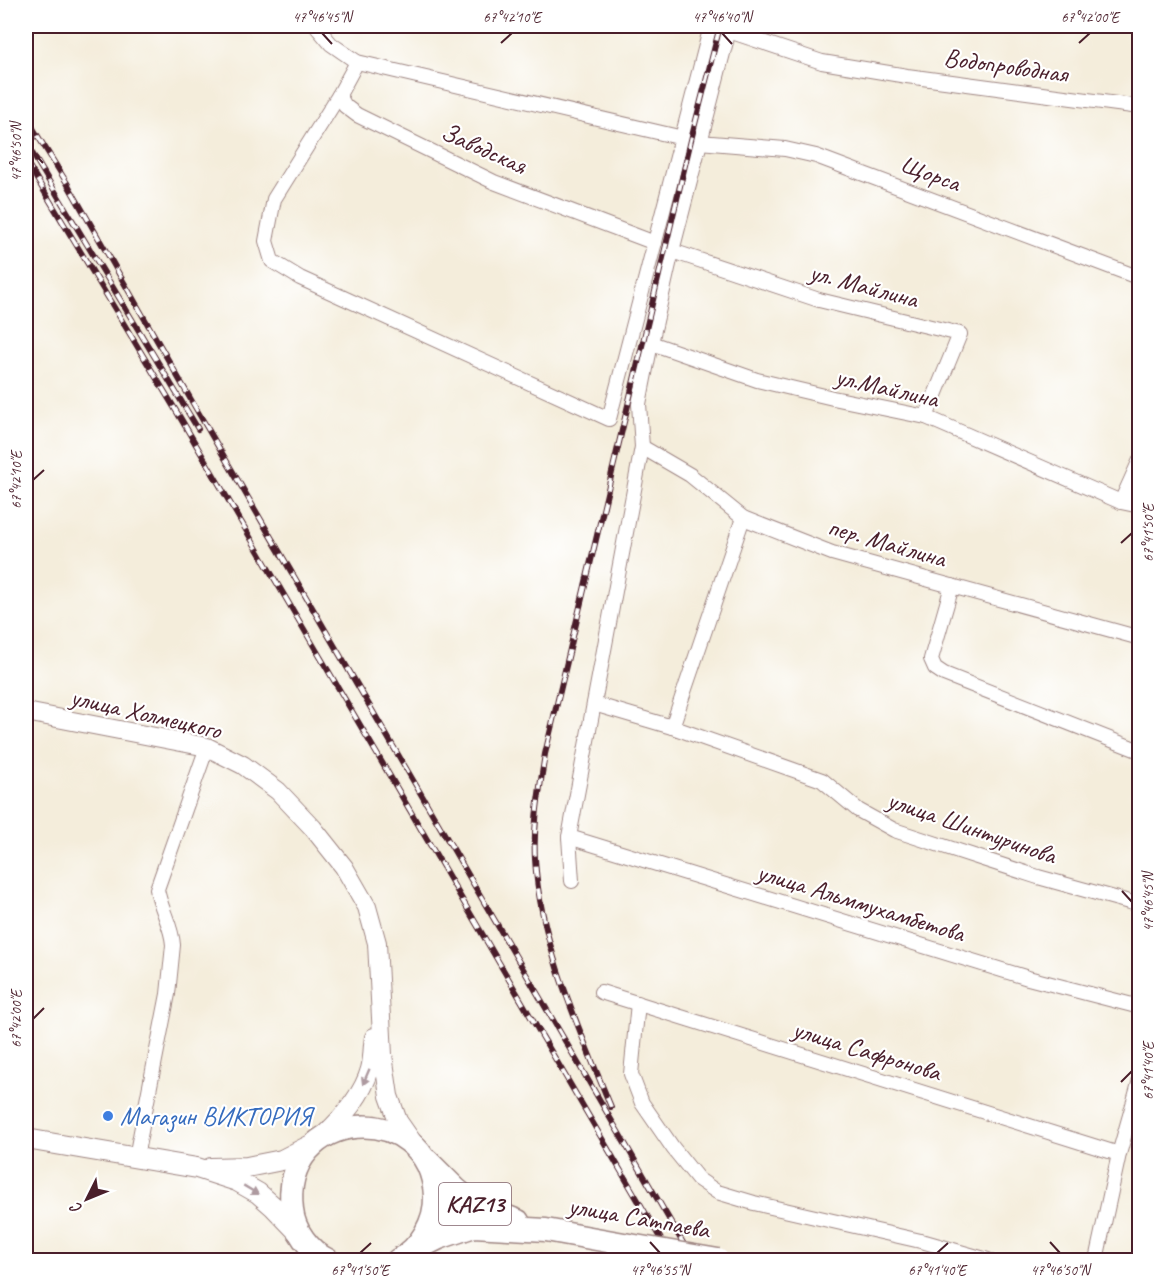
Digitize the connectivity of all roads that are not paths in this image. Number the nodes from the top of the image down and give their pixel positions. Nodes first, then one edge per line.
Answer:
1 (316, 26) edge
2 (706, 26) edge
3 (730, 28) edge
4 (357, 62) junction
5 (339, 95) junction
6 (1140, 107) edge
7 (683, 138) junction
8 (699, 142) junction
9 (655, 243) junction
10 (672, 251) junction
11 (1140, 278) edge
12 (651, 343) junction
13 (926, 417) junction
14 (642, 447) junction
15 (1140, 460) edge
16 (1120, 502) junction
17 (1140, 506) edge
18 (743, 518) junction
19 (952, 586) junction
20 (1140, 638) edge
21 (594, 704) junction
22 (26, 712) edge
23 (672, 727) junction
24 (207, 747) junction
25 (1140, 751) edge
26 (569, 837) junction
27 (572, 881) dead end
28 (1140, 904) edge
29 (380, 978) junction
30 (602, 992) dead end
31 (638, 1003) junction
32 (1140, 1007) edge
33 (1140, 1080) edge
34 (26, 1139) edge
35 (315, 1143) junction
36 (420, 1154) junction
37 (1119, 1154) junction
38 (136, 1158) junction
39 (197, 1168) junction
40 (546, 1230) junction
41 (302, 1236) junction
42 (313, 1260) edge
43 (328, 1260) edge
44 (399, 1260) edge
45 (721, 1260) edge
46 (988, 1260) edge
47 (1096, 1260) edge

1 - 4 street
2 - 7 street
3 - 6 street, Водопроводная
3 - 8 street
4 - 5 street
4 - 7 street
5 - 9 street, Заводская
5 - 9 street
7 - 9 street
8 - 10 street
8 - 11 street, Щорса
10 - 12 street
10 - 13 street, ул. Майлина
12 - 13 street, ул.Майлина
12 - 14 street
13 - 16 street, ул.Майлина
14 - 18 street, пер. Майлина
14 - 21 street
15 - 16 street
16 - 17 street, ул.Майлина
18 - 19 street, пер. Майлина
18 - 23 street
19 - 20 street, пер. Майлина
19 - 25 street
21 - 23 street, улица Шинтуринова
21 - 26 street
22 - 24 street, улица Холмецкого
23 - 28 street, улица Шинтуринова
24 - 29 street, улица Холмецкого
24 - 38 street
26 - 27 street
26 - 32 street, улица Альммухамбетова
29 -> 35 street
29 - 36 street
30 - 31 street, улица Сафронова
31 - 37 street, улица Сафронова
31 - 46 street
33 - 37 street
34 - 38 main road
35 - 36 main road, KAZ13
35 - 39 main road
35 - 41 main road, KAZ13
36 - 40 main road, KAZ13
36 - 44 main road, KAZ13
37 - 47 street
38 - 39 main road
39 -> 41 main road
40 - 44 main road, KAZ13
40 - 45 main road, улица Сатпаева / KAZ13, bridge
41 - 42 main road, KAZ13
41 - 43 main road, KAZ13

